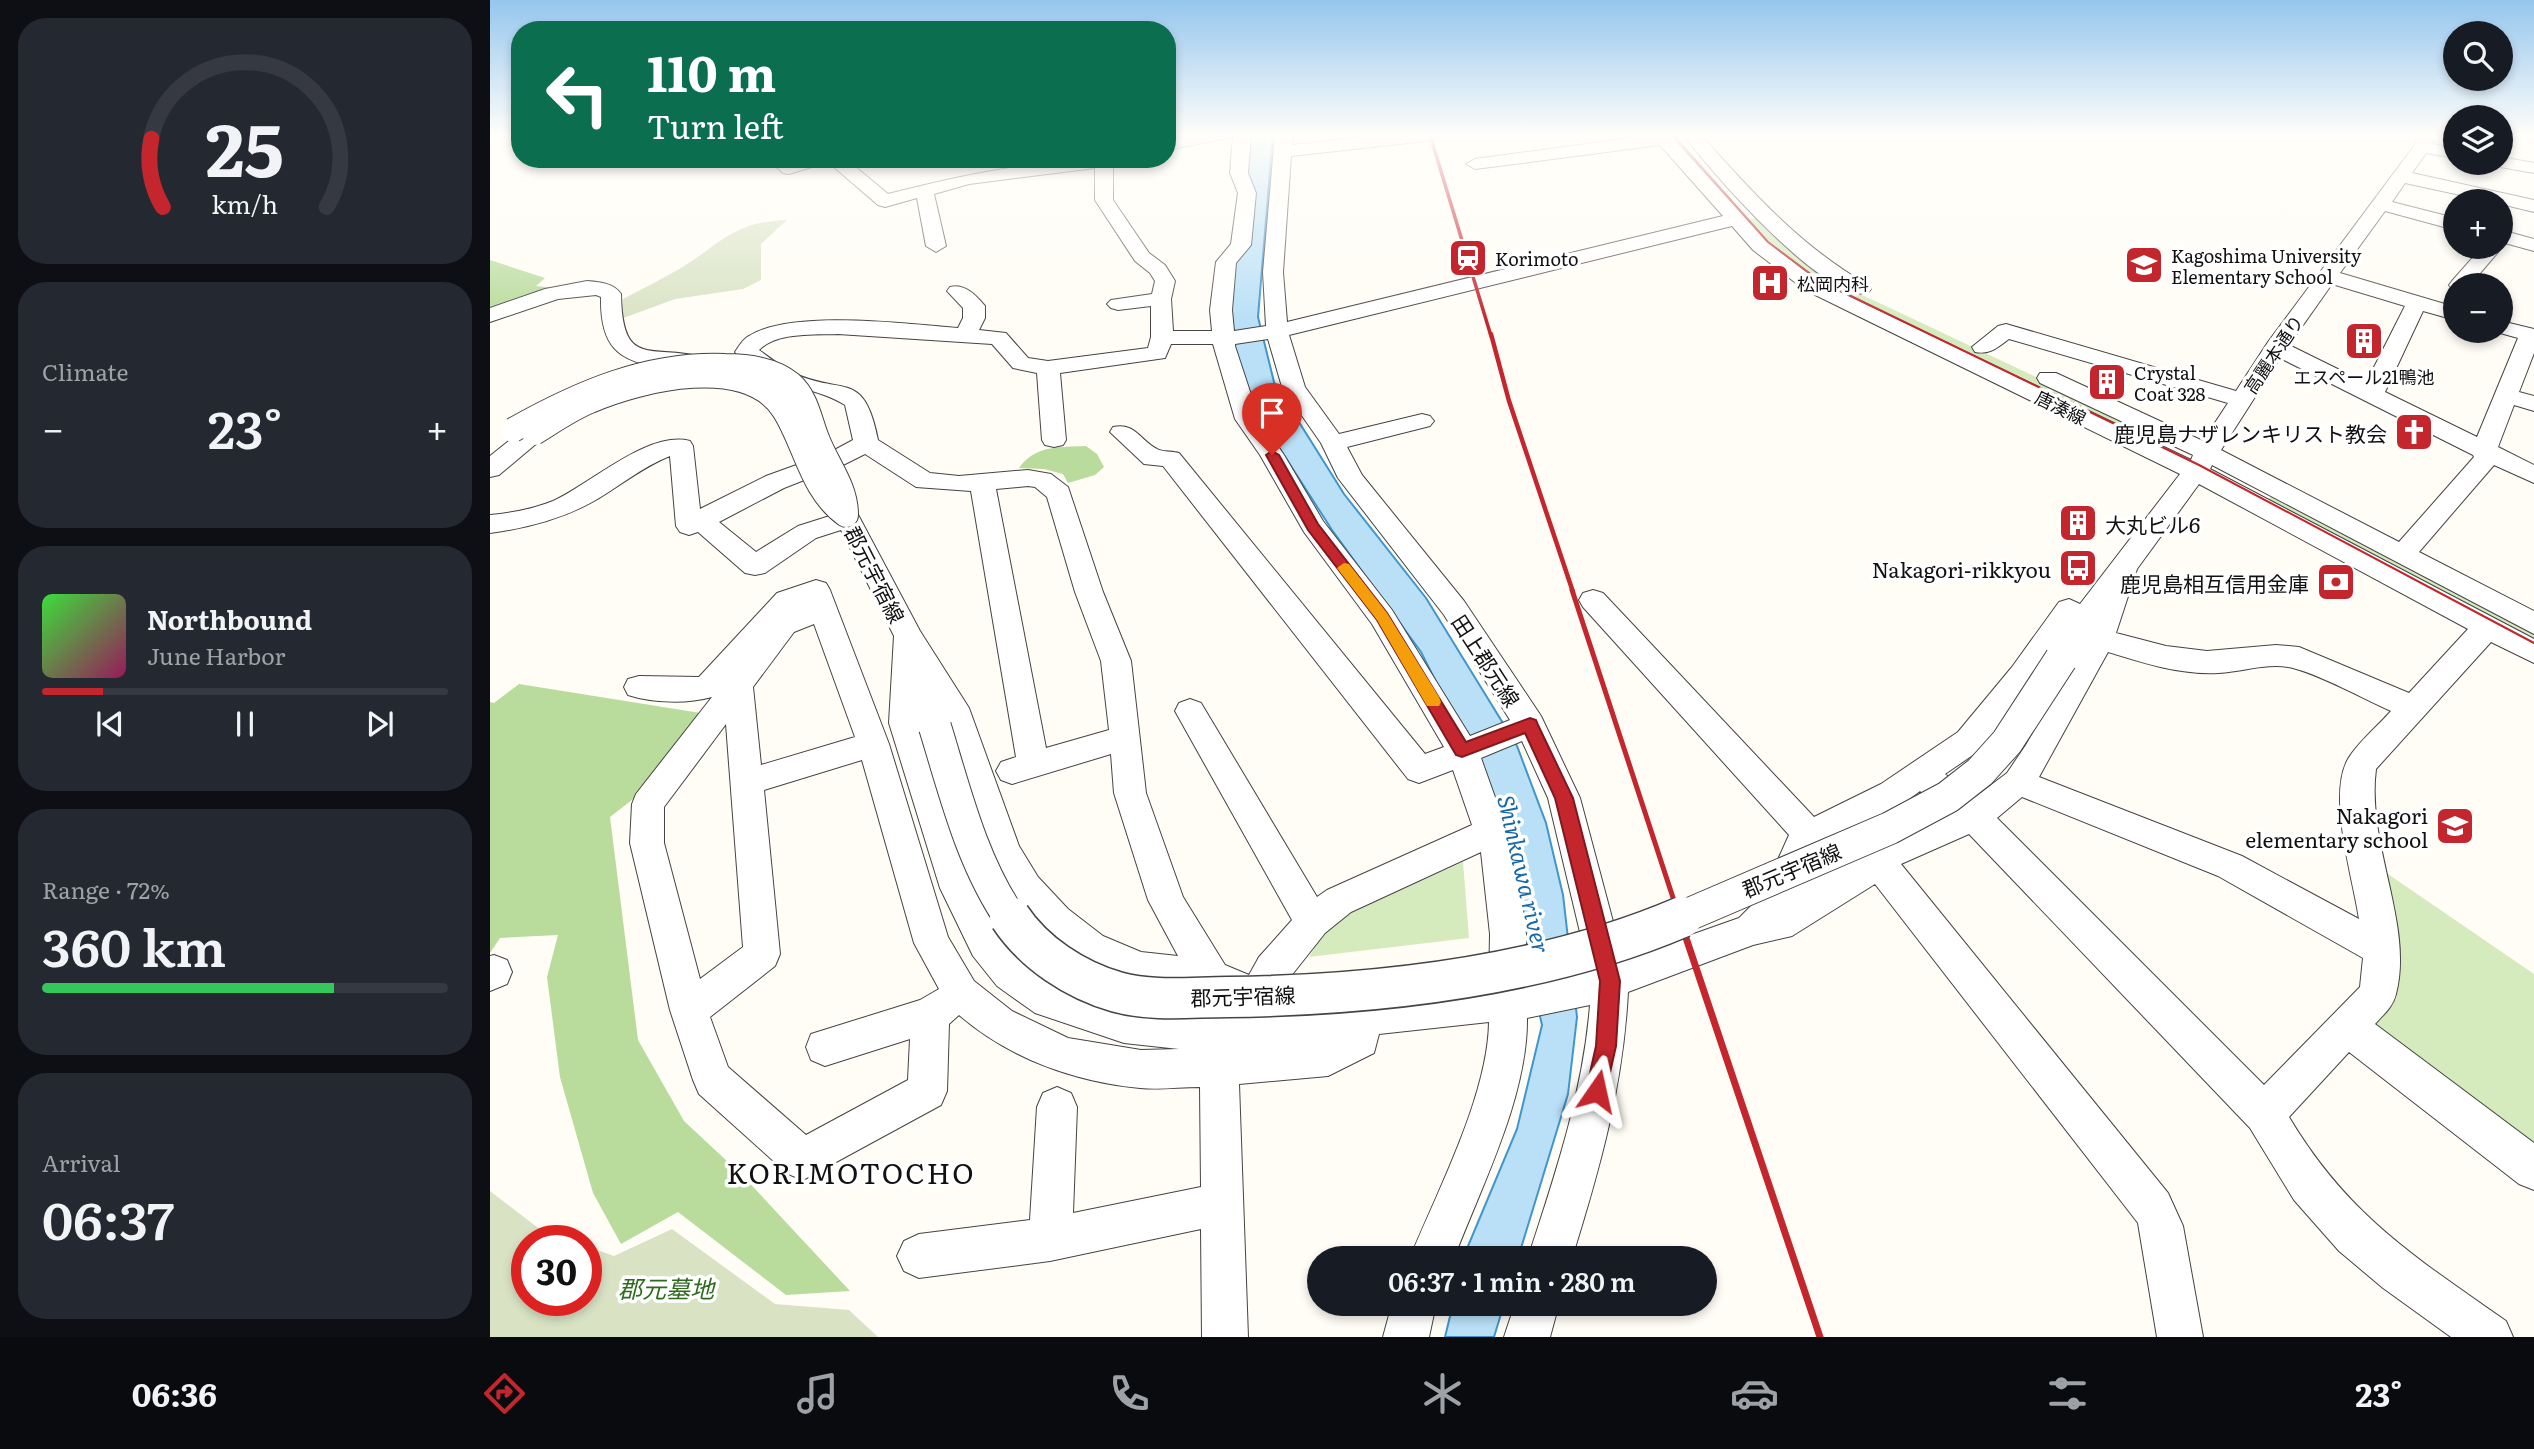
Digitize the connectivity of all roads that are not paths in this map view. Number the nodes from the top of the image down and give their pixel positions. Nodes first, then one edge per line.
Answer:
1 (881, 197) edge
2 (897, 197) edge
3 (927, 197) edge
4 (1104, 197) edge
5 (1246, 197) edge
6 (1279, 197) edge
7 (1717, 197) edge
8 (1748, 197) edge
9 (2384, 197) edge
10 (2495, 197) edge
11 (2379, 204) junction
12 (2534, 206) edge
13 (1736, 219) junction
14 (2443, 221) edge
15 (2513, 240) edge
16 (2534, 245) edge
17 (936, 246) dead end
18 (2482, 259) edge
19 (2469, 273) edge
20 (2328, 276) junction
21 (957, 291) dead end
22 (1161, 299) junction
23 (1118, 303) dead end
24 (2437, 309) edge
25 (490, 316) edge
26 (2513, 330) edge
27 (1274, 332) junction
28 (965, 336) junction
29 (2532, 336) edge
30 (1162, 337) junction
31 (1226, 338) junction
32 (1983, 347) junction
33 (2276, 347) junction
34 (1048, 368) junction
35 (781, 375) junction
36 (2372, 396) junction
37 (2508, 396) junction
38 (2242, 400) junction
39 (2534, 404) edge
40 (1422, 421) dead end
41 (523, 432) junction
42 (1122, 432) dead end
43 (1054, 440) dead end
44 (866, 443) junction
45 (1333, 443) junction
46 (490, 447) edge
47 (2484, 451) junction
48 (2201, 462) junction
49 (490, 469) edge
50 (2534, 475) edge
51 (982, 482) junction
52 (847, 517) junction
53 (701, 520) junction
54 (490, 524) edge
55 (2402, 555) junction
56 (2123, 569) junction
57 (1593, 600) dead end
58 (821, 610) junction
59 (2534, 624) edge
60 (2487, 627) junction
61 (908, 636) junction
62 (2100, 639) junction
63 (2534, 652) edge
64 (738, 684) junction
65 (639, 687) dead end
66 (2414, 708) junction
67 (1190, 711) dead end
68 (1530, 725) junction
69 (1126, 737) junction
70 (873, 744) junction
71 (1464, 749) junction
72 (1923, 774) junction
73 (747, 782) junction
74 (2018, 782) junction
75 (1974, 817) junction
76 (1491, 832) junction
77 (1802, 848) junction
78 (1874, 860) junction
79 (1312, 922) junction
80 (1752, 929) junction
81 (2380, 948) junction
82 (1212, 977) junction
83 (1599, 985) junction
84 (961, 993) junction
85 (1256, 998) junction
86 (1516, 1002) junction
87 (689, 1010) junction
88 (930, 1015) junction
89 (1349, 1020) junction
90 (2346, 1026) junction
91 (825, 1047) dead end
92 (1219, 1067) junction
93 (1057, 1107) dead end
94 (2264, 1114) junction
95 (2534, 1169) edge
96 (1221, 1204) junction
97 (1050, 1239) junction
98 (1437, 1246) edge
99 (1554, 1246) edge
100 (919, 1256) dead end
101 (1411, 1316) edge
102 (1533, 1316) edge
103 (1225, 1337) edge
104 (1406, 1337) edge
105 (1527, 1337) edge
106 (2180, 1337) edge
107 (2490, 1337) edge

1 - 2 street
3 - 17 street
4 - 22 street
5 - 31 street
6 - 27 street, 田上郡元線
7 - 13 street, 唐湊線
8 - 32 street, 唐湊線
9 - 11 street, 高麗本通り
10 - 12 street
11 - 14 street
11 - 20 street, 高麗本通り
13 - 27 street
13 - 48 street, 唐湊線
15 - 16 street
18 - 19 street
20 - 24 street
20 - 33 street, 高麗本通り
21 - 28 street
22 - 23 street
22 - 30 street
24 - 36 street
25 - 35 street
26 - 29 street
27 - 31 street
27 - 45 street, 田上郡元線
28 - 34 street
28 - 35 street
29 - 37 street
30 - 31 street
30 - 34 street
31 - 71 street
32 - 38 street
32 - 48 street, 唐湊線
33 - 36 street
33 - 38 street, 高麗本通り
34 - 43 street
35 - 44 street
36 - 47 street
37 - 39 street
37 - 47 street
38 - 48 street, 高麗本通り
40 - 45 street
41 - 46 street
41 - 49 street, 郡元宇宿線
41 - 52 street, 郡元宇宿線, bridge
42 - 71 street
44 - 51 street
44 - 53 street
45 - 68 street, 田上郡元線
47 - 50 street
47 - 55 street
48 - 55 street, 唐湊線
48 - 56 street, 郡元宇宿線
48 - 60 street, 唐湊線
51 - 69 street
51 - 69 street
52 - 53 street
52 - 61 street, 郡元宇宿線
53 - 54 street
55 - 59 street, 唐湊線
56 - 61 street, 郡元宇宿線, bridge
56 - 62 street
56 - 72 street
57 - 77 street
58 - 64 street
58 - 65 street
58 - 70 street
60 - 63 street, 唐湊線
60 - 66 street
61 - 82 street
61 - 89 street
62 - 66 street
62 - 74 street
64 - 73 street
64 - 87 street
66 - 81 street
67 - 79 street
68 - 71 street
68 - 83 street, 田上郡元線
69 - 82 street
70 - 73 street
70 - 84 street
71 - 76 street
72 - 75 street
72 - 77 street
73 - 87 street
74 - 75 street
74 - 81 street
75 - 78 street
75 - 94 street
76 - 79 street
76 - 86 street
77 - 78 street
77 - 80 street
78 - 80 street
78 - 106 street
79 - 85 street
80 - 83 street
81 - 90 street
82 - 85 street
83 - 86 street
83 - 99 street, 田上郡元線
84 - 88 street
84 - 92 street
85 - 89 street
86 - 89 street
86 - 98 street
87 - 88 street
88 - 91 street
89 - 92 street
90 - 94 street
90 - 95 street
92 - 96 street
93 - 97 street
94 - 107 street
96 - 97 street
96 - 103 street
97 - 100 street
101 - 104 street
102 - 105 street

